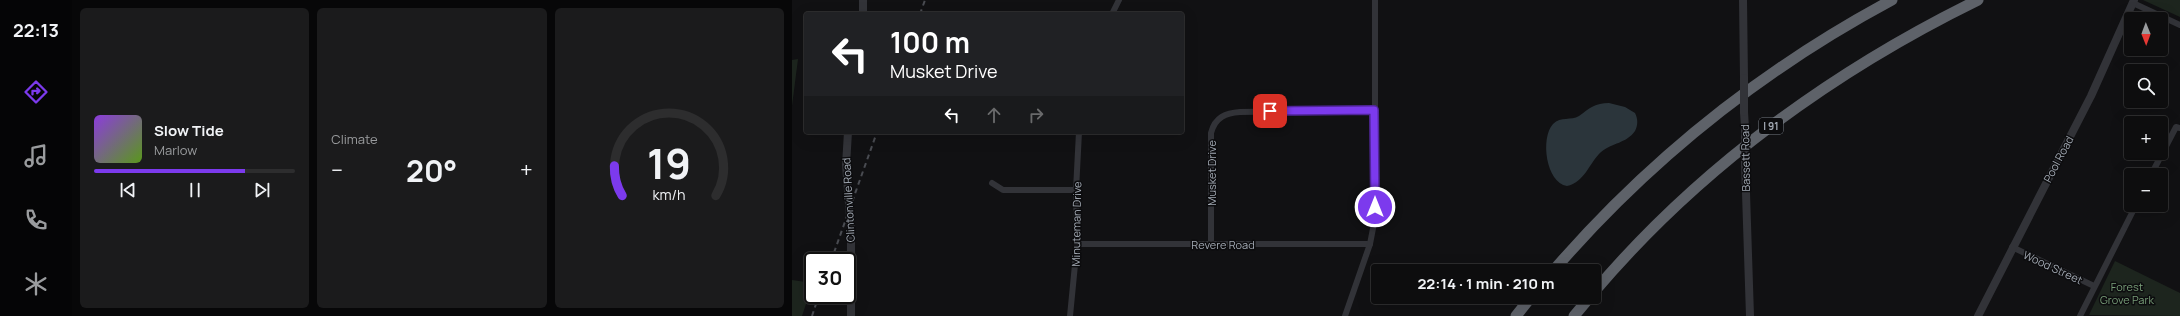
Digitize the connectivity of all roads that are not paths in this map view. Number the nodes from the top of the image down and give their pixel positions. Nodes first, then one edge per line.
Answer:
1 (863, 0) edge
2 (1119, 0) edge
3 (1375, 0) edge
4 (1743, 0) edge
5 (1892, 0) edge
6 (1978, 0) edge
7 (2133, 1) edge
8 (863, 12) edge
9 (1113, 12) edge
10 (2180, 25) edge
11 (1374, 110) junction
12 (2178, 127) edge
13 (848, 134) edge
14 (1079, 134) edge
15 (2155, 168) edge
16 (992, 183) dead end
17 (1076, 190) junction
18 (2132, 212) edge
19 (1077, 244) junction
20 (1211, 244) junction
21 (1370, 244) junction
22 (2012, 247) junction
23 (1560, 264) edge
24 (1601, 285) edge
25 (2094, 286) junction
26 (1525, 304) edge
27 (1584, 304) edge
28 (851, 316) edge
29 (1070, 316) edge
30 (1345, 316) edge
31 (1516, 316) edge
32 (1574, 316) edge
33 (1750, 316) edge
34 (1978, 316) edge
35 (2080, 316) edge

1 - 8 street
2 - 9 street
3 - 11 street
4 - 33 street, Bassett Road, bridge
5 - 23 highway
6 - 24 highway, I 91
7 - 10 street
7 - 22 street, Pool Road
11 - 20 street, Musket Drive
11 - 21 street
12 - 15 street
13 - 28 street, Clintonville Road
14 - 17 street, Minuteman Drive
16 - 17 street
17 - 19 street, Minuteman Drive
18 - 25 street
19 - 20 street, Revere Road
19 - 29 street, Minuteman Drive
20 - 21 street, Revere Road
21 - 30 street
22 - 25 street, Wood Street
22 - 34 street, Pool Road
25 - 35 street
26 - 31 highway
27 - 32 highway

